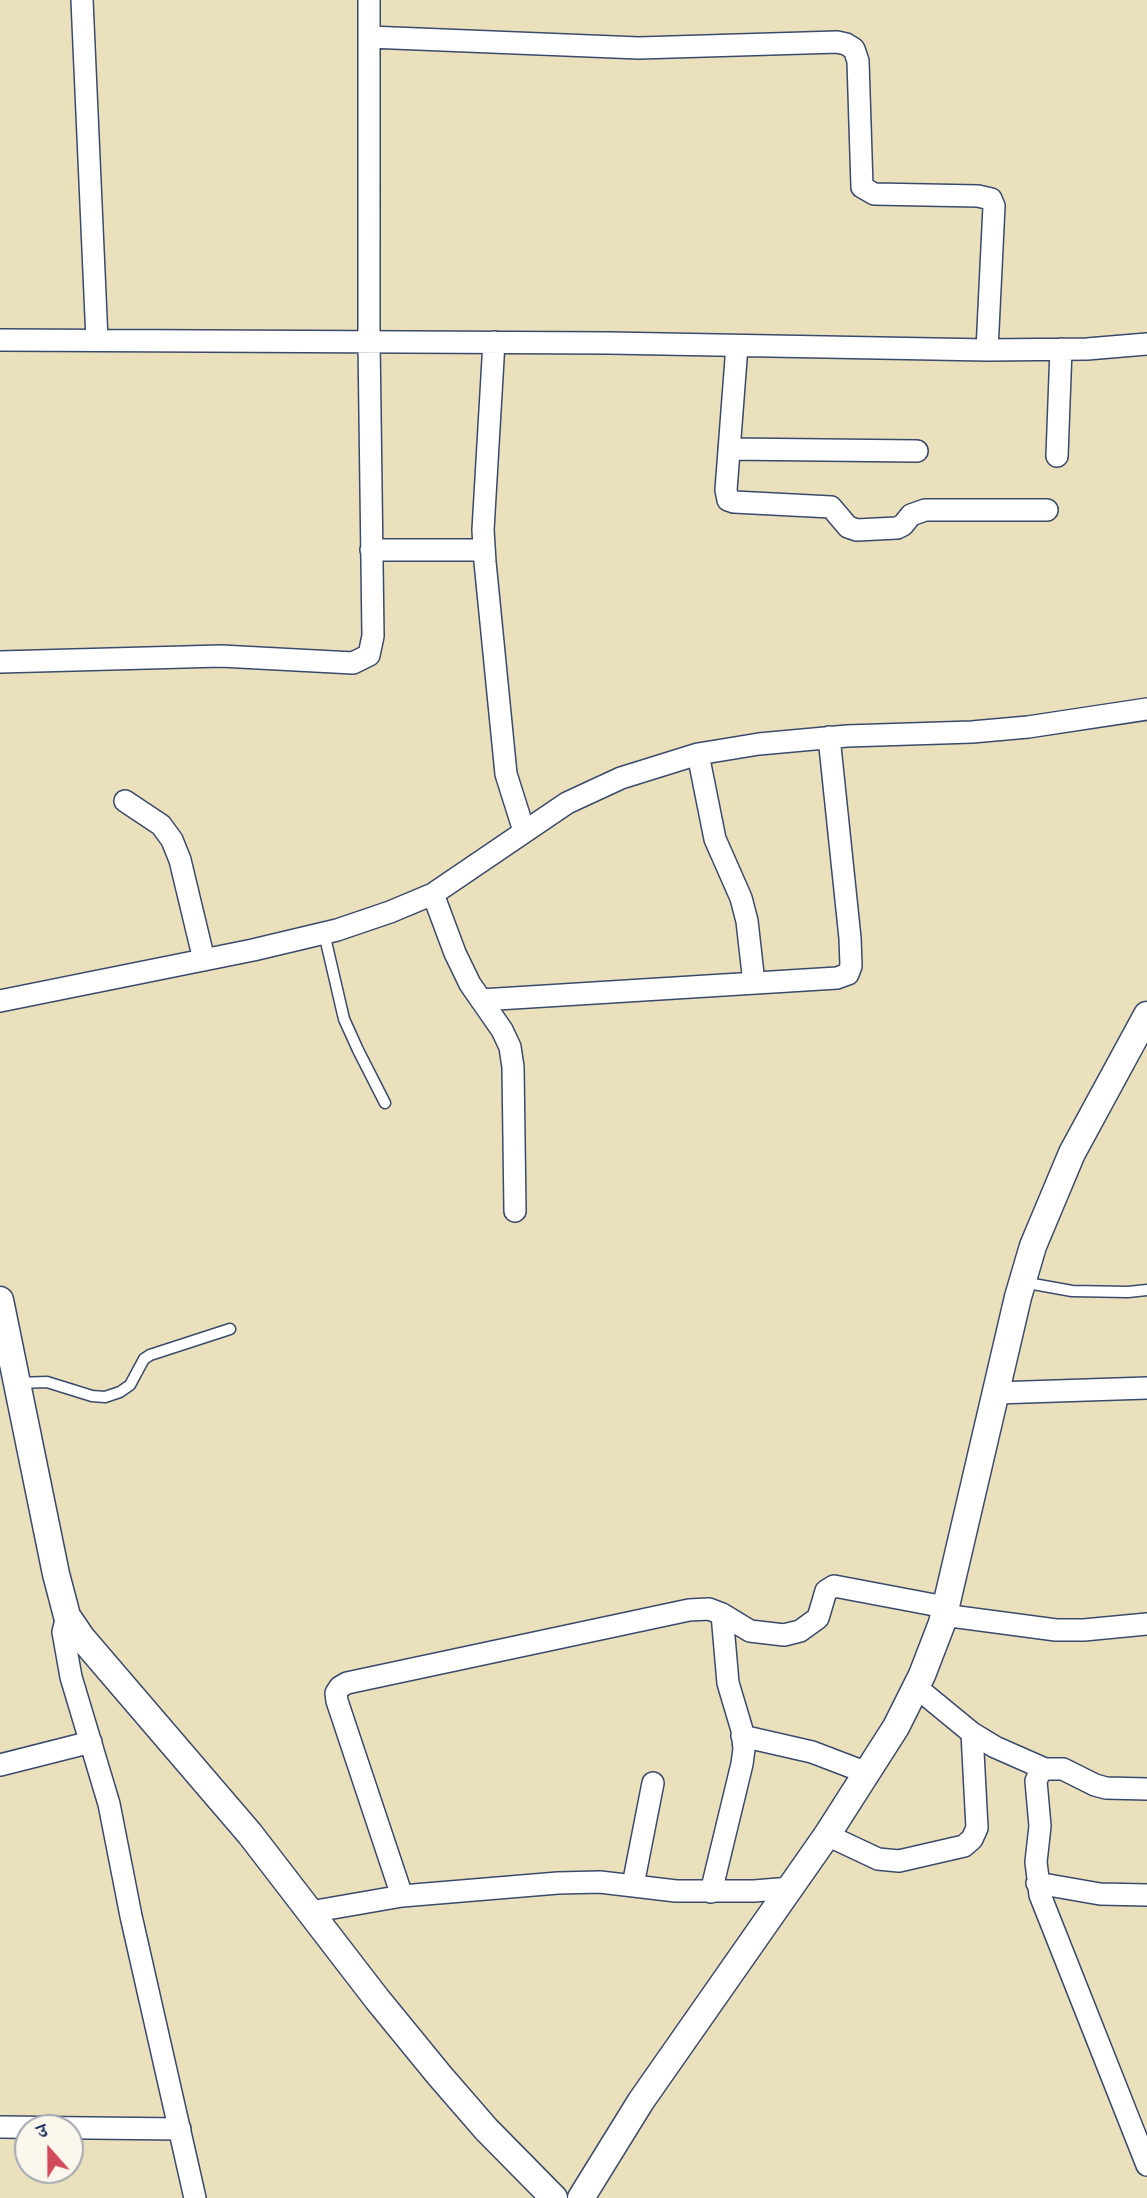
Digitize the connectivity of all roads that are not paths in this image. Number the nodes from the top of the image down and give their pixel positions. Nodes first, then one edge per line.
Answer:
1 (82, 0) edge
2 (369, 0) edge
3 (369, 37) junction
4 (97, 340) junction
5 (0, 341) edge
6 (369, 341) junction
7 (494, 342) junction
8 (1147, 344) edge
9 (737, 346) junction
10 (987, 349) junction
11 (1061, 349) junction
12 (729, 449) junction
13 (917, 452) dead end
14 (1057, 456) dead end
15 (1047, 510) dead end
16 (371, 550) junction
17 (484, 551) junction
18 (0, 662) edge
19 (1147, 709) edge
20 (830, 737) junction
21 (698, 754) junction
22 (125, 801) dead end
23 (524, 831) junction
24 (433, 894) junction
25 (324, 933) junction
26 (204, 960) junction
27 (754, 982) junction
28 (481, 1000) junction
29 (0, 1001) edge
30 (1147, 1015) edge
31 (385, 1103) dead end
32 (515, 1211) dead end
33 (1022, 1282) junction
34 (1147, 1290) edge
35 (0, 1300) edge
36 (230, 1329) dead end
37 (17, 1383) junction
38 (1147, 1388) edge
39 (996, 1393) junction
40 (65, 1610) junction
41 (944, 1611) junction
42 (722, 1614) junction
43 (1147, 1624) edge
44 (916, 1687) junction
45 (972, 1733) junction
46 (742, 1736) junction
47 (90, 1742) junction
48 (0, 1765) edge
49 (1045, 1769) junction
50 (867, 1773) junction
51 (653, 1783) dead end
52 (1147, 1789) edge
53 (827, 1835) junction
54 (1037, 1883) junction
55 (633, 1885) junction
56 (791, 1888) junction
57 (711, 1892) junction
58 (1147, 1895) edge
59 (402, 1896) junction
60 (310, 1912) junction
61 (0, 2127) edge
62 (180, 2129) junction
63 (1147, 2165) edge
64 (195, 2198) edge
65 (554, 2198) edge
66 (581, 2198) edge

1 - 4 street
2 - 3 street
3 - 6 street
3 - 10 street
4 - 5 street
4 - 6 street
6 - 7 street
6 - 16 street
7 - 9 street
7 - 17 street
8 - 11 street
9 - 10 street
9 - 12 street
10 - 11 street
11 - 14 street
12 - 13 street
12 - 15 street
16 - 17 street
16 - 18 street
17 - 23 street
19 - 20 street
20 - 21 street
20 - 27 street
21 - 23 street
21 - 27 street
22 - 26 street
23 - 24 street
24 - 25 street
24 - 28 street
25 - 26 street
25 - 31 lane
26 - 29 street
27 - 28 street
28 - 32 street
30 - 33 street
33 - 34 lane
33 - 39 street
35 - 37 street
36 - 37 lane
37 - 40 street
38 - 39 street
39 - 41 street
40 - 47 street
40 - 60 street
41 - 42 street
41 - 43 street
41 - 44 street
42 - 46 street
42 - 59 street
44 - 45 street
44 - 50 street
45 - 49 street
45 - 53 street
46 - 50 street
46 - 57 street
47 - 48 street
47 - 62 street
49 - 52 street
49 - 54 street
50 - 53 street
51 - 55 street
53 - 56 street
54 - 58 street
54 - 63 street
55 - 57 street
55 - 59 street
56 - 57 street
56 - 66 street
59 - 60 street
60 - 65 street
61 - 62 street
62 - 64 street

